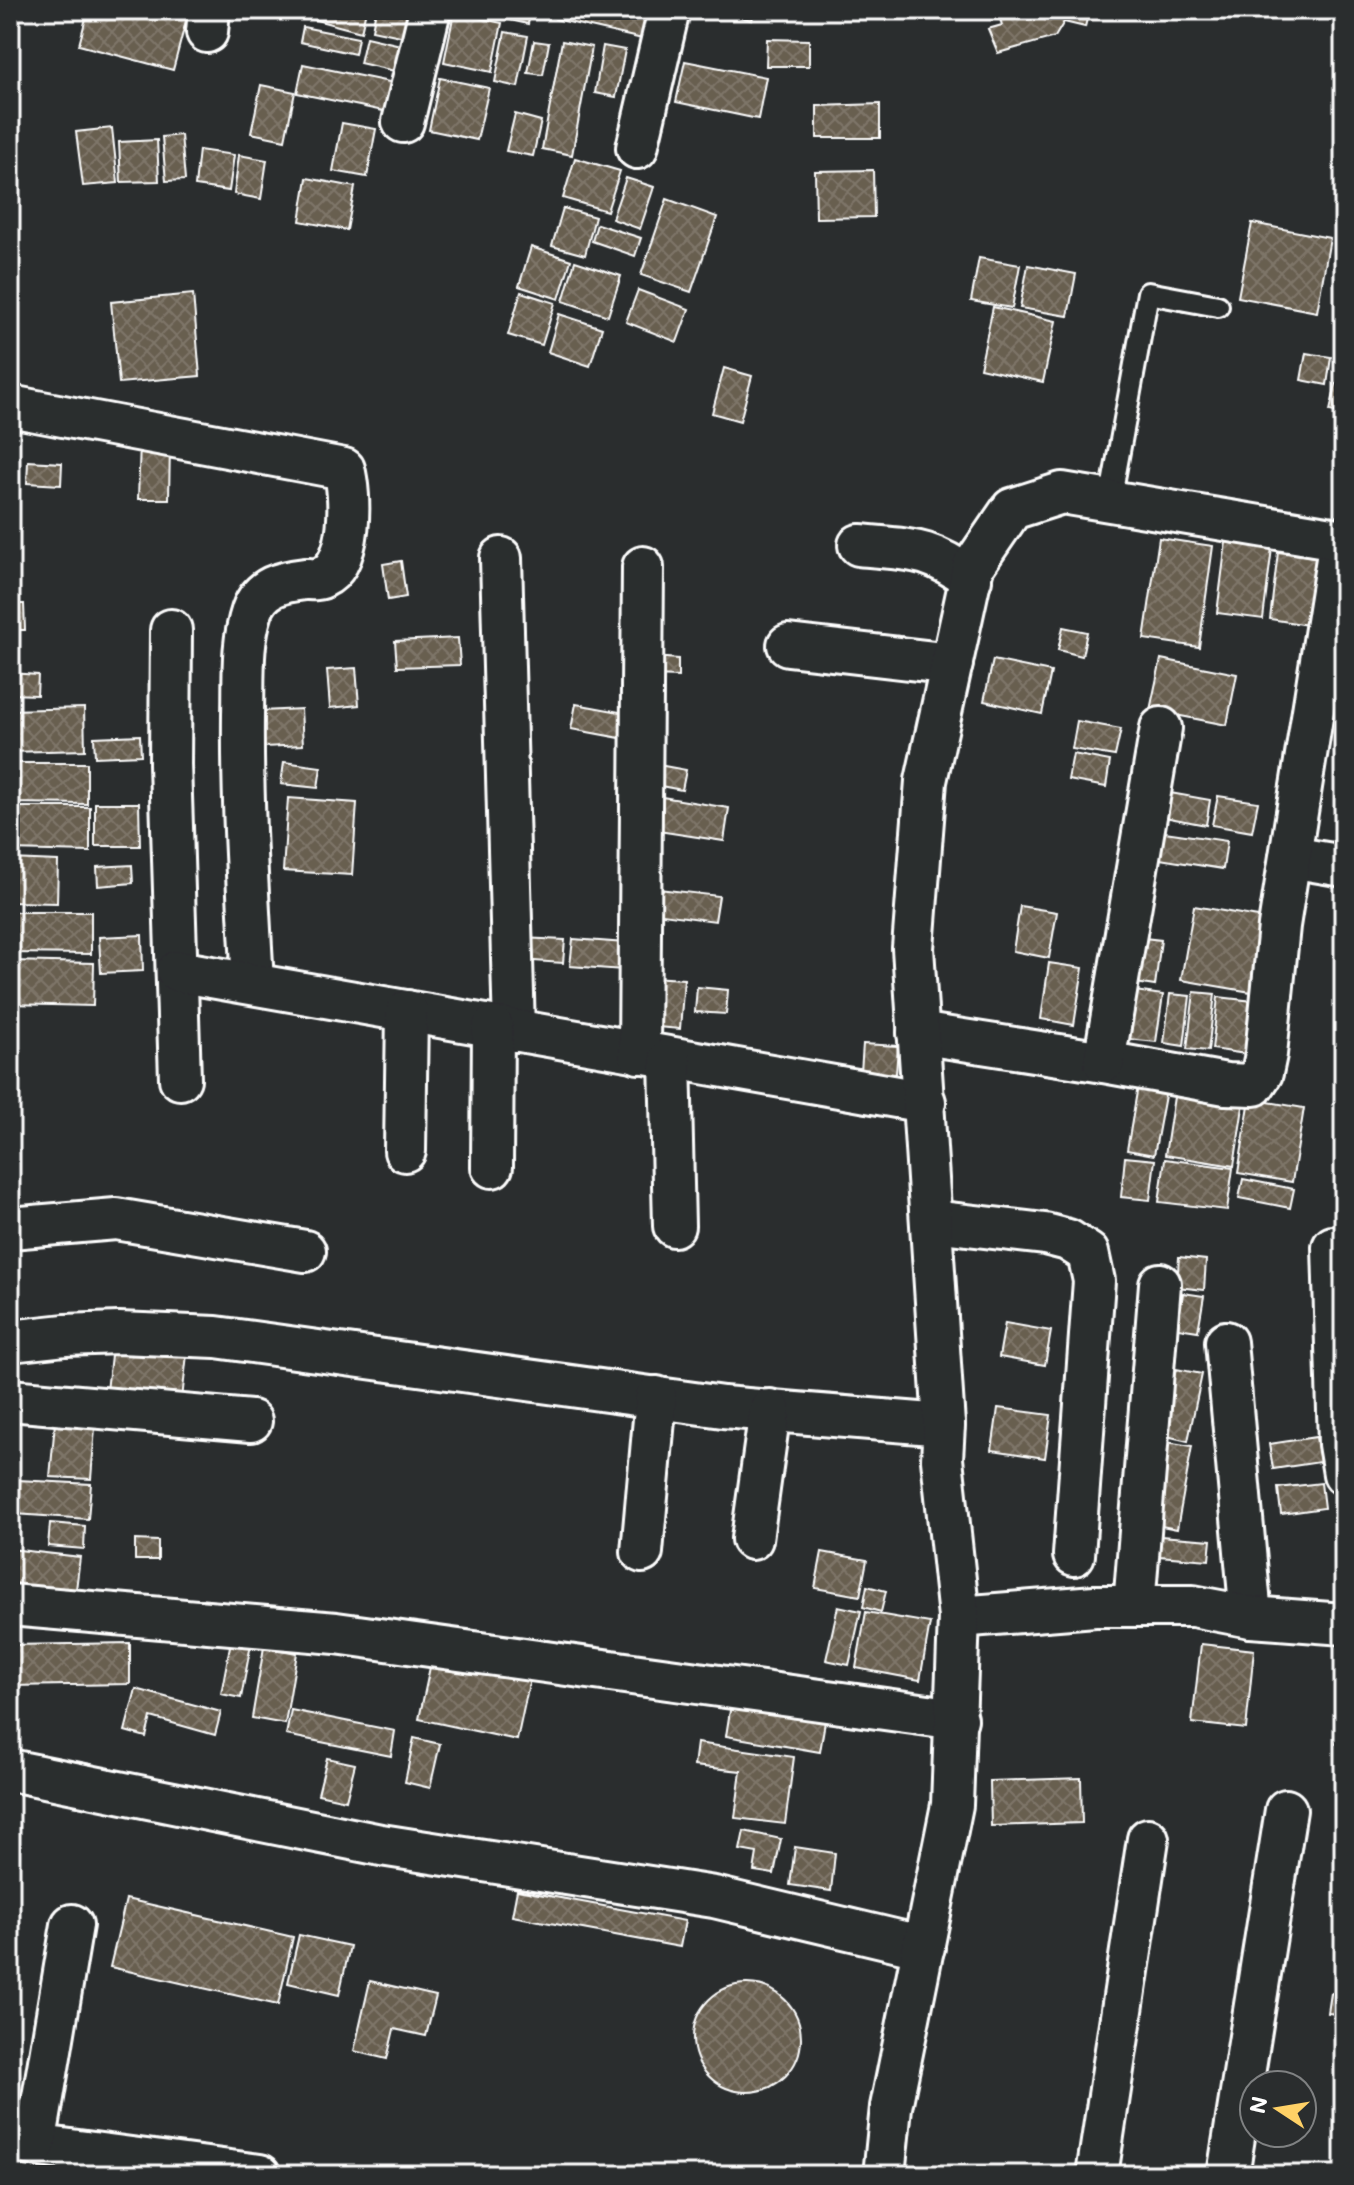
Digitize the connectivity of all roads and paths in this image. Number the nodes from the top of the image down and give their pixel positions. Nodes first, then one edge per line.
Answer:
1 (430, 10) edge
2 (669, 10) edge
3 (403, 122) dead end
4 (637, 148) dead end
5 (1218, 306) dead end
6 (10, 406) edge
7 (1110, 501) junction
8 (1342, 540) edge
9 (859, 545) dead end
10 (501, 558) dead end
11 (643, 567) dead end
12 (971, 579) junction
13 (171, 630) dead end
14 (788, 645) dead end
15 (952, 664) junction
16 (1329, 709) edge
17 (1161, 728) dead end
18 (1290, 857) junction
19 (1344, 866) edge
20 (177, 971) junction
21 (253, 983) junction
22 (407, 1011) junction
23 (504, 1029) junction
24 (918, 1033) junction
25 (654, 1055) junction
26 (1104, 1062) junction
27 (180, 1079) dead end
28 (925, 1102) junction
29 (405, 1151) dead end
30 (492, 1167) dead end
31 (932, 1221) junction
32 (674, 1226) dead end
33 (10, 1228) edge
34 (1333, 1247) dead end
35 (305, 1251) dead end
36 (1160, 1284) dead end
37 (10, 1341) edge
38 (1226, 1342) dead end
39 (656, 1397) junction
40 (10, 1400) edge
41 (770, 1410) junction
42 (251, 1421) dead end
43 (944, 1425) junction
44 (1344, 1474) edge
45 (752, 1539) dead end
46 (642, 1552) dead end
47 (1074, 1555) dead end
48 (10, 1605) edge
49 (1134, 1606) junction
50 (959, 1617) junction
51 (1251, 1617) junction
52 (1344, 1624) edge
53 (957, 1719) junction
54 (10, 1770) edge
55 (1286, 1810) dead end
56 (1148, 1839) dead end
57 (72, 1925) dead end
58 (924, 1947) junction
59 (22, 2144) edge
60 (83, 2164) edge
61 (249, 2174) edge
62 (884, 2175) edge
63 (1097, 2175) edge
64 (1228, 2175) edge

1 - 3 street
2 - 4 street
5 - 7 lane
6 - 21 street
7 - 8 street
7 - 12 street
8 - 16 street
9 - 12 street
10 - 23 street
11 - 25 street
12 - 15 street
13 - 20 street
14 - 15 street
15 - 24 street
16 - 18 street
17 - 26 street
18 - 19 street
18 - 26 street
20 - 21 street
20 - 27 street
21 - 22 street
22 - 23 street
22 - 29 street
23 - 25 street
23 - 30 street
24 - 26 street
24 - 28 street
25 - 28 street
25 - 32 street
28 - 31 street
31 - 43 street
31 - 47 street
33 - 35 street
34 - 44 street
36 - 49 street
37 - 39 street
38 - 51 street
39 - 41 street
39 - 46 street
40 - 42 street
41 - 43 street
41 - 45 street
43 - 50 street
48 - 53 street
49 - 50 street
49 - 51 street
50 - 53 street
51 - 52 street
53 - 58 street
54 - 58 street
55 - 64 street
56 - 63 street
57 - 59 street
58 - 62 street
59 - 60 street
60 - 61 street

